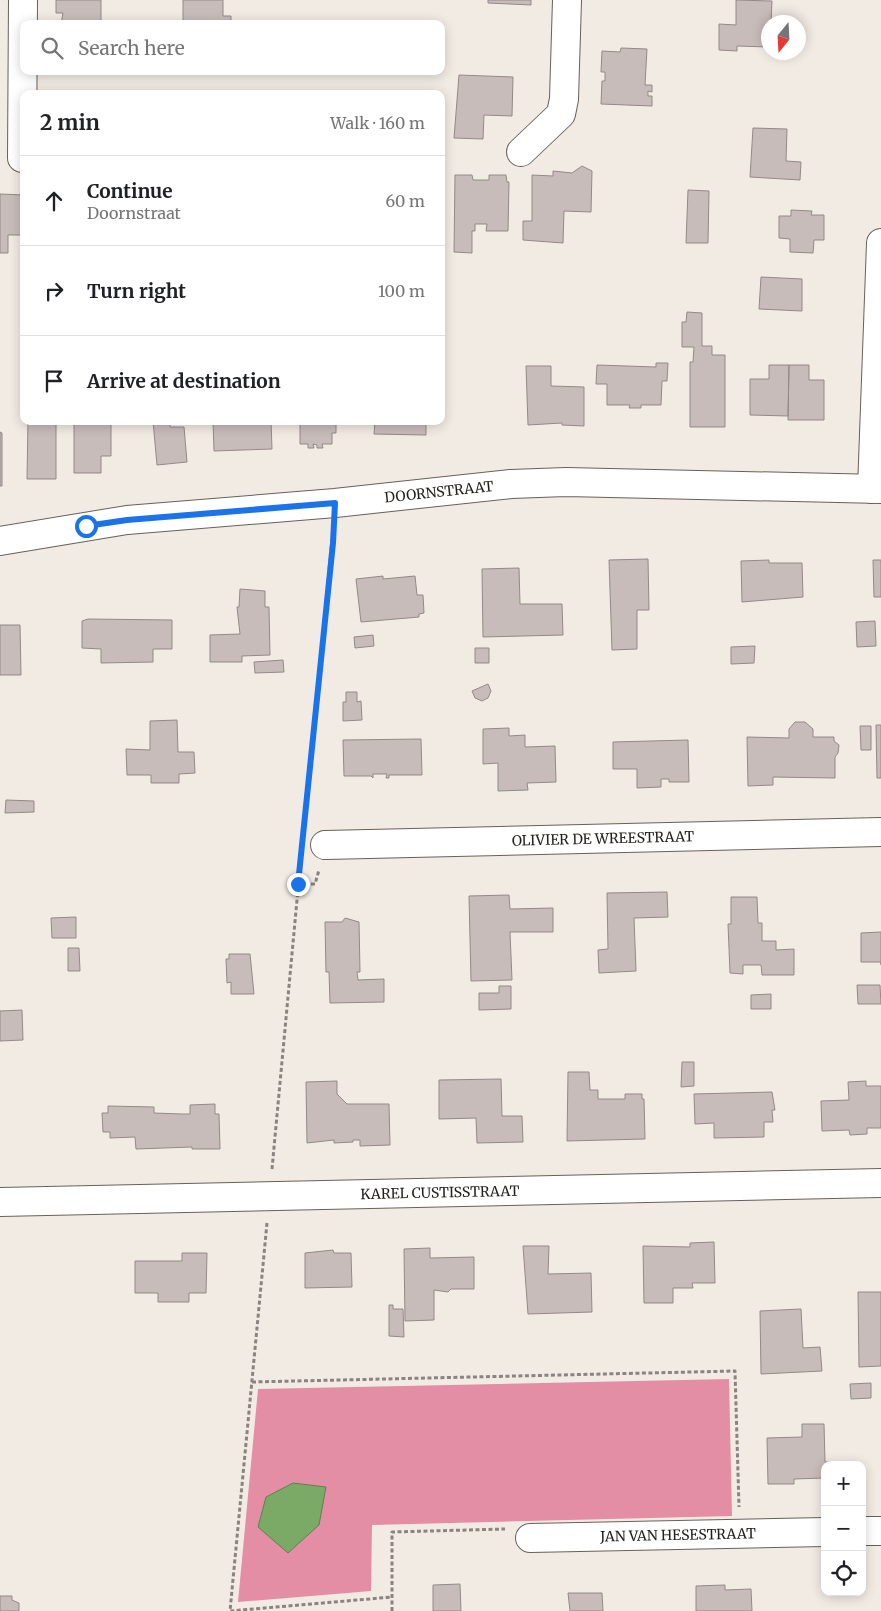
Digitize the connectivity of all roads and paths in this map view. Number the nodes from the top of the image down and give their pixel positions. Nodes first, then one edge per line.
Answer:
1 (24, 0) edge
2 (567, 0) edge
3 (24, 20) edge
4 (23, 75) edge
5 (23, 90) edge
6 (521, 152) dead end
7 (881, 243) edge
8 (877, 489) edge
9 (335, 503) junction
10 (0, 541) edge
11 (881, 832) edge
12 (310, 846) junction
13 (881, 1183) edge
14 (269, 1196) junction
15 (0, 1202) edge
16 (252, 1382) junction
17 (866, 1531) edge
18 (881, 1531) edge
19 (821, 1532) edge
20 (740, 1533) junction
21 (530, 1538) joint
22 (392, 1597) junction
23 (392, 1611) edge

1 - 3 street
2 - 6 street
4 - 5 street
7 - 8 street
8 - 9 street, DOORNSTRAAT
9 - 10 street, DOORNSTRAAT
9 - 12 path
11 - 12 street, OLIVIER DE WREESTRAAT
12 - 14 path
13 - 14 street, KAREL CUSTISSTRAAT
14 - 15 street, KAREL CUSTISSTRAAT
14 - 16 path
16 - 20 path
16 - 22 path
17 - 18 street
19 - 20 street, JAN VAN HESESTRAAT
20 - 21 street, JAN VAN HESESTRAAT
21 - 22 path
22 - 23 path

